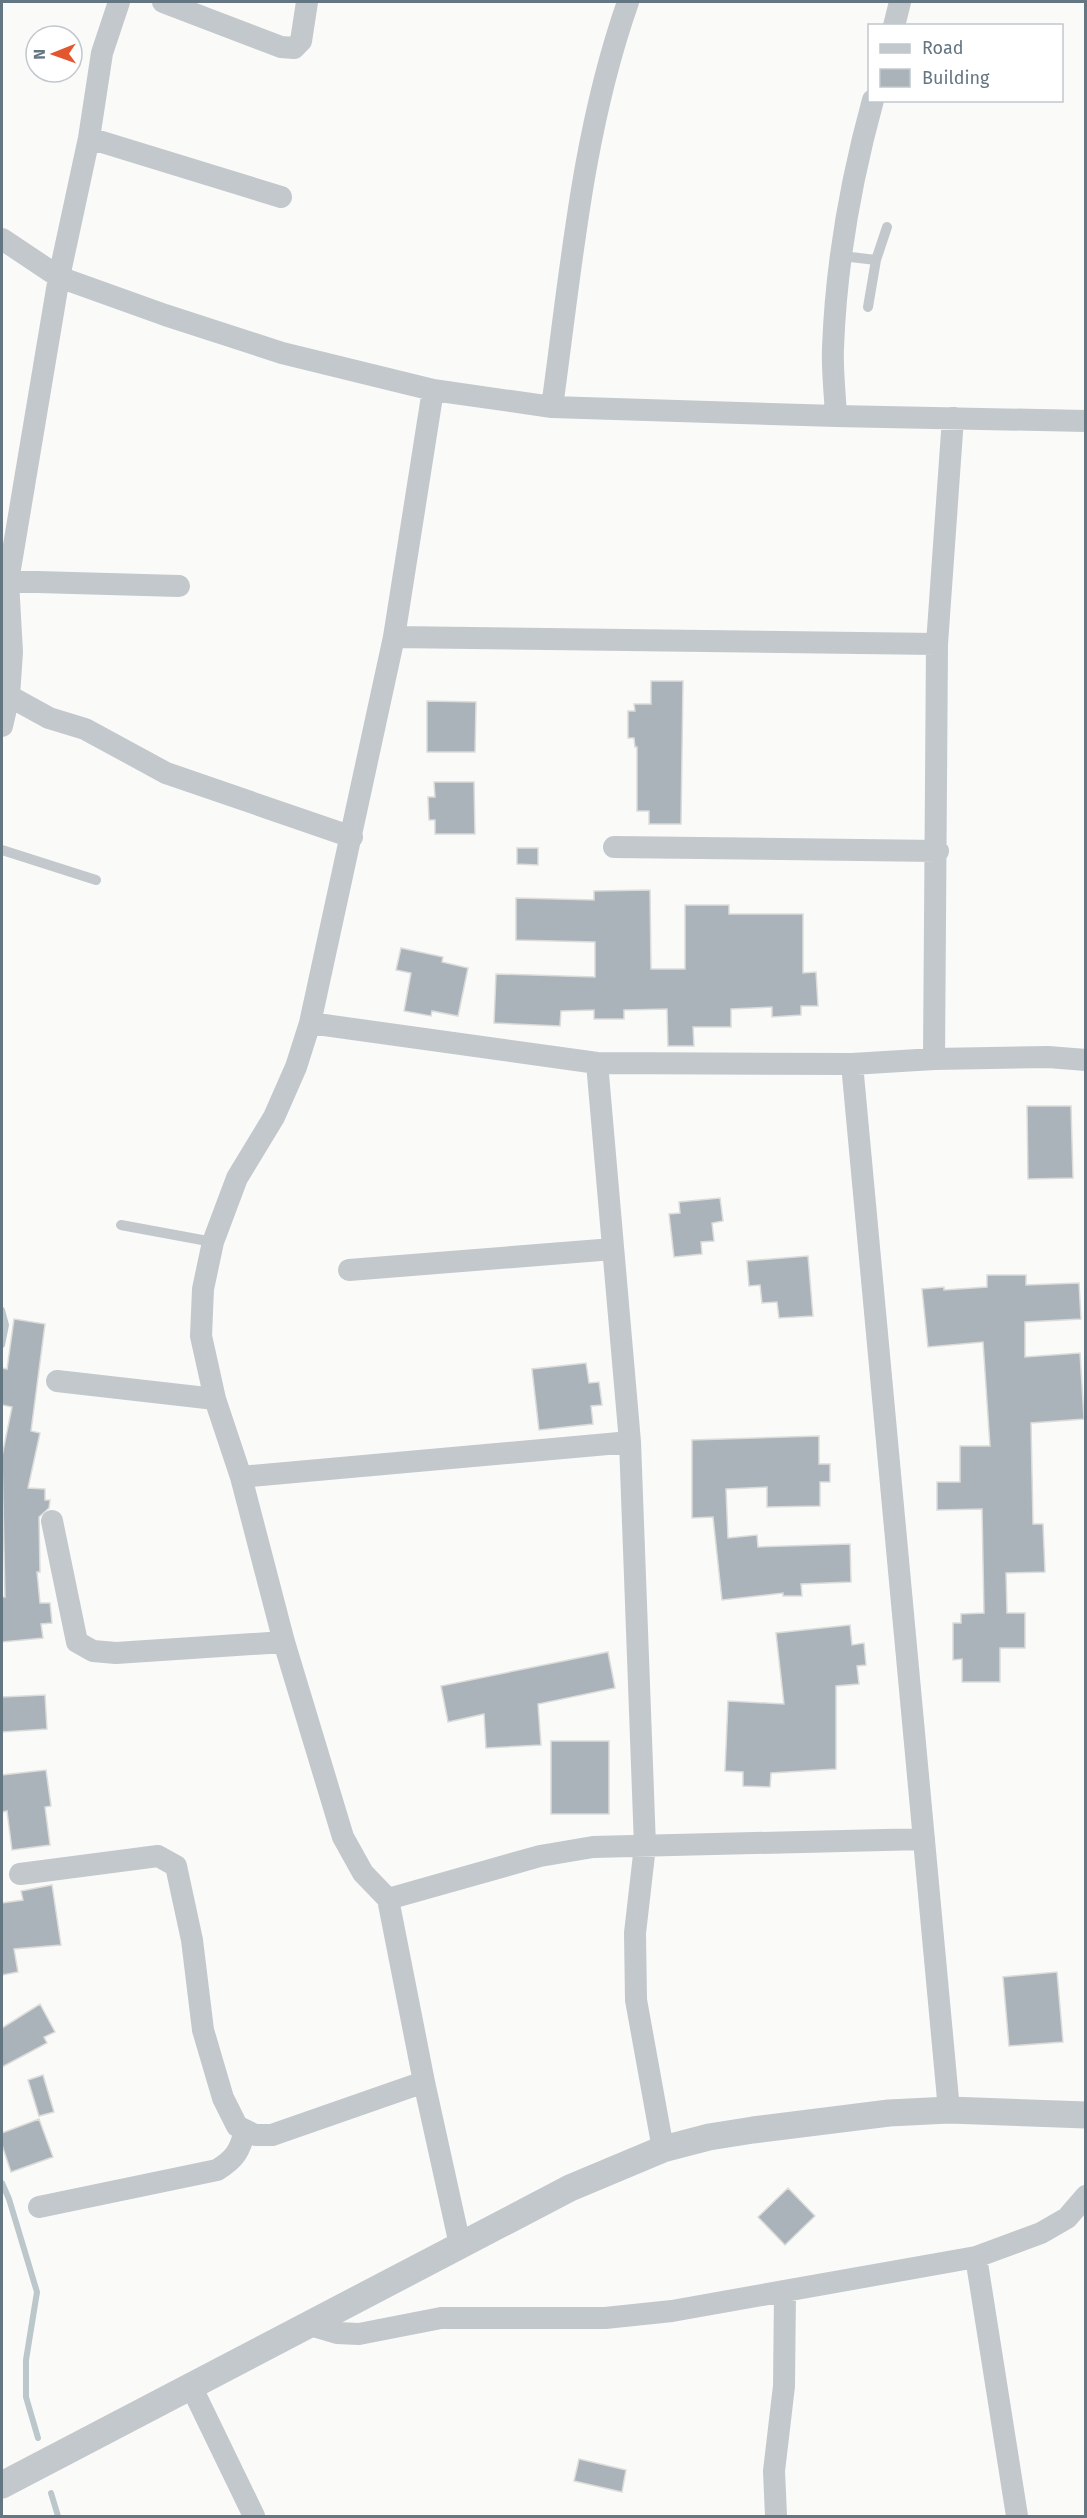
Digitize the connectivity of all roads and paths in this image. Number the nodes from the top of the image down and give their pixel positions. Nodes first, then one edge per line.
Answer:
1 (119, 2) edge
2 (164, 2) edge
3 (307, 2) edge
4 (628, 2) edge
5 (900, 2) edge
6 (894, 24) edge
7 (872, 102) edge
8 (89, 138) junction
9 (280, 197) dead end
10 (887, 227) dead end
11 (2, 239) edge
12 (842, 256) junction
13 (876, 260) junction
14 (59, 277) junction
15 (868, 307) dead end
16 (433, 390) junction
17 (552, 407) junction
18 (836, 416) junction
19 (953, 418) junction
20 (1086, 421) edge
21 (5, 581) edge
22 (179, 586) dead end
23 (394, 637) junction
24 (937, 644) junction
25 (9, 696) junction
26 (2, 726) edge
27 (352, 837) junction
28 (614, 846) dead end
29 (2, 850) edge
30 (938, 851) junction
31 (96, 879) dead end
32 (309, 1023) junction
33 (934, 1059) junction
34 (1086, 1060) edge
35 (597, 1063) junction
36 (852, 1064) junction
37 (121, 1225) dead end
38 (213, 1242) junction
39 (613, 1249) junction
40 (349, 1270) dead end
41 (57, 1381) dead end
42 (215, 1399) junction
43 (630, 1442) junction
44 (241, 1477) junction
45 (52, 1521) dead end
46 (284, 1642) junction
47 (924, 1839) junction
48 (645, 1846) junction
49 (20, 1874) dead end
50 (388, 1899) junction
51 (424, 2082) junction
52 (949, 2110) junction
53 (1086, 2115) edge
54 (245, 2130) junction
55 (663, 2149) junction
56 (1086, 2196) edge
57 (39, 2207) dead end
58 (460, 2245) junction
59 (976, 2258) junction
60 (785, 2291) junction
61 (310, 2325) junction
62 (191, 2386) junction
63 (2, 2485) edge
64 (254, 2517) edge
65 (776, 2517) edge
66 (1017, 2517) edge

1 - 8 street
2 - 3 street
4 - 17 street
5 - 6 street
7 - 12 street
8 - 9 street
8 - 14 street
10 - 13 lane
11 - 14 street
12 - 13 lane
12 - 18 street
13 - 15 lane
14 - 16 street
14 - 21 street
16 - 17 street
16 - 23 street
17 - 18 street
18 - 19 street
19 - 20 street
19 - 24 street
21 - 22 street
21 - 25 street
23 - 24 street
23 - 27 street
24 - 30 street
25 - 26 street
25 - 27 street
27 - 32 street
28 - 30 street
29 - 31 lane
30 - 33 street
32 - 35 street
32 - 38 street
33 - 34 street
33 - 36 street
35 - 36 street
35 - 39 street
36 - 47 street
37 - 38 lane
38 - 42 street
39 - 40 street
39 - 43 street
41 - 42 street
42 - 44 street
43 - 44 street
43 - 48 street
44 - 46 street
45 - 46 street
46 - 50 street
47 - 48 street
47 - 52 street
48 - 50 street
48 - 55 street
49 - 54 street
50 - 51 street
51 - 54 street
51 - 58 street
52 - 53 street
52 - 55 street
54 - 57 street
55 - 58 street
56 - 59 street
58 - 61 street
59 - 60 street
59 - 66 street
60 - 61 street
60 - 65 street
61 - 62 street
62 - 63 street
62 - 64 street

